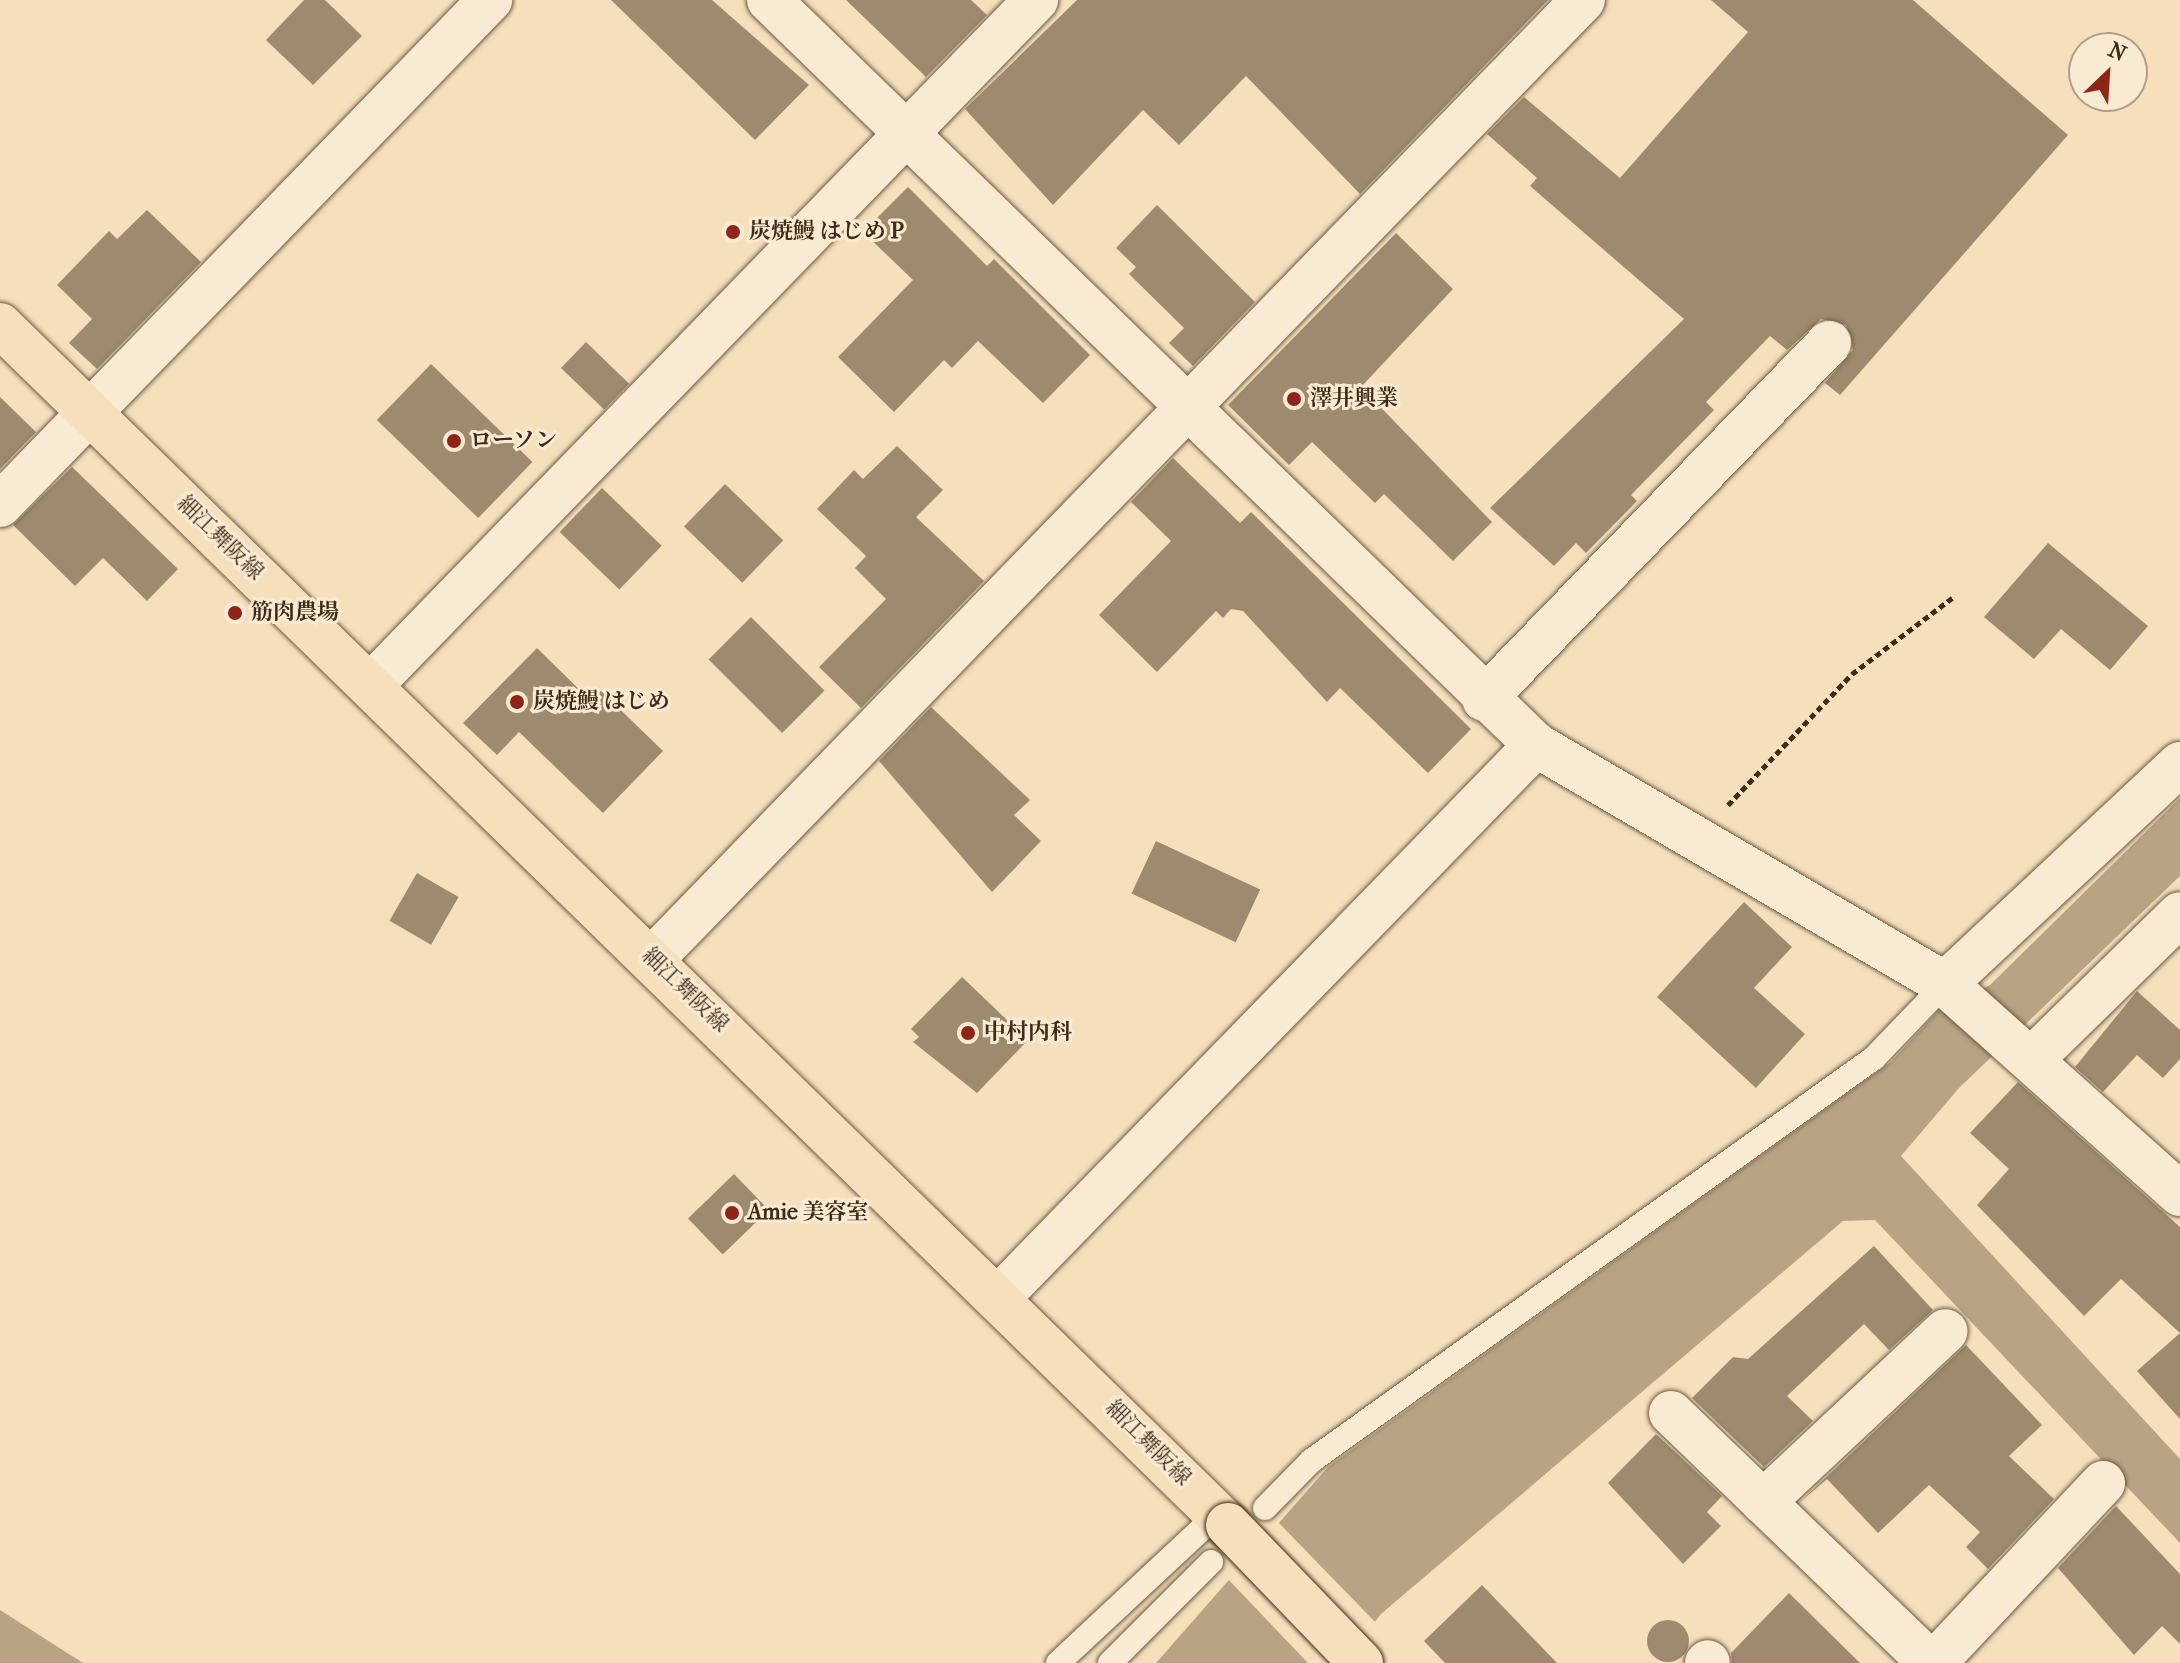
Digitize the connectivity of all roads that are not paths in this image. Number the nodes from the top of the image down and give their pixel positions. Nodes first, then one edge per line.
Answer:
1 (490, 0) edge
2 (769, 0) edge
3 (1036, 0) edge
4 (1583, 0) edge
5 (905, 134) junction
6 (0, 325) edge
7 (1829, 343) dead end
8 (1186, 408) junction
9 (90, 413) junction
10 (0, 505) edge
11 (371, 685) junction
12 (1484, 699) junction
13 (1536, 745) junction
14 (2180, 764) edge
15 (2180, 914) edge
16 (653, 958) junction
17 (1954, 990) junction
18 (2024, 1052) junction
19 (2180, 1194) edge
20 (1000, 1296) junction
21 (1946, 1331) dead end
22 (1671, 1413) dead end
23 (2103, 1483) dead end
24 (1763, 1502) junction
25 (1230, 1527) junction
26 (1058, 1663) edge
27 (1110, 1663) edge
28 (1361, 1663) edge
29 (1932, 1663) edge

1 - 9 street
2 - 5 street
3 - 5 street
4 - 8 street
5 - 8 street
5 - 11 street
6 - 9 main road, 細江舞阪線
7 - 12 street
8 - 12 street
8 - 16 street
9 - 10 street
9 - 11 main road, 細江舞阪線
11 - 16 main road, 細江舞阪線
12 - 13 street
13 - 17 street
13 - 20 street
14 - 17 street
15 - 18 street
16 - 20 main road, 細江舞阪線
17 - 18 street
17 - 25 lane
18 - 19 street
20 - 25 main road, 細江舞阪線
21 - 24 street
22 - 24 street
23 - 29 street
24 - 29 street
25 - 26 lane
25 - 27 lane
25 - 28 main road, 細江舞阪線, bridge

